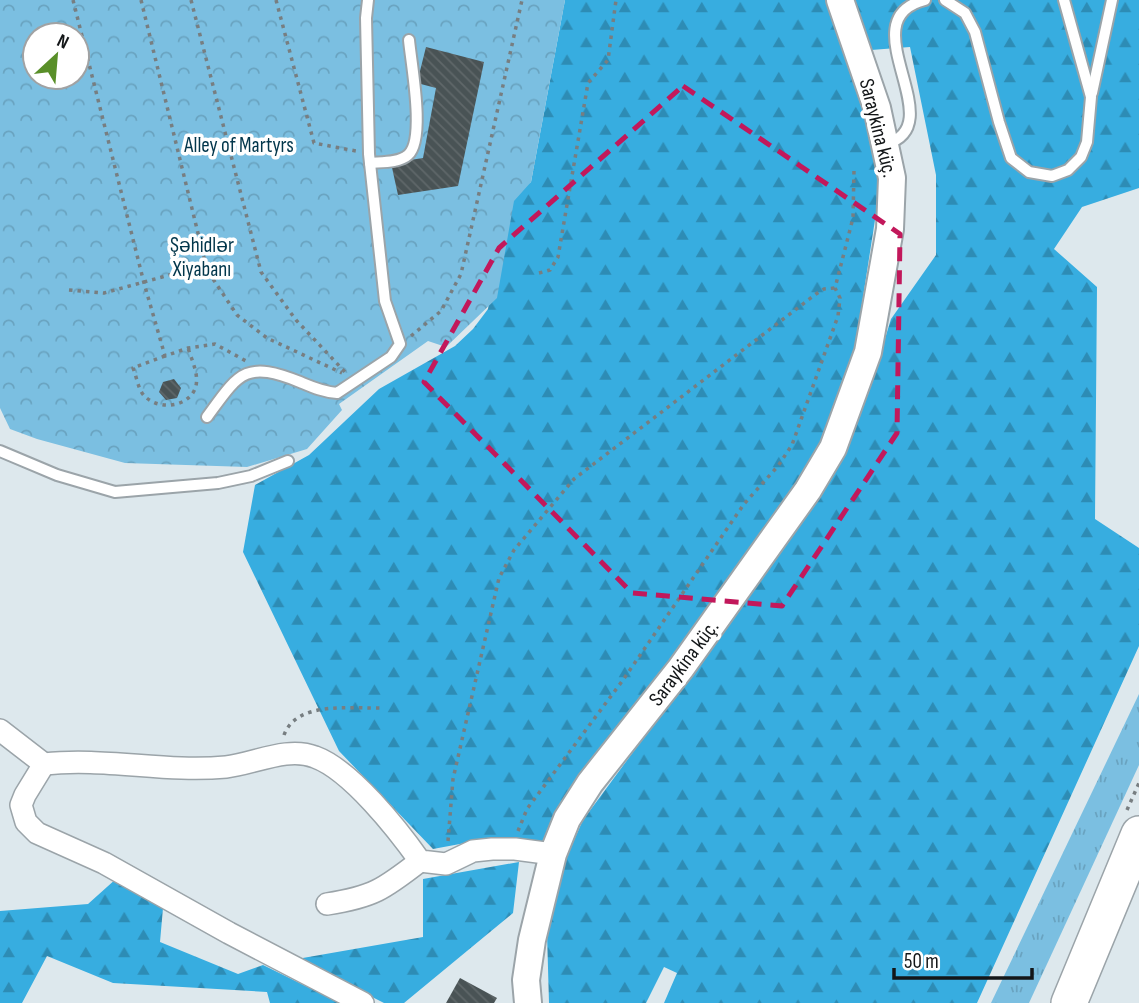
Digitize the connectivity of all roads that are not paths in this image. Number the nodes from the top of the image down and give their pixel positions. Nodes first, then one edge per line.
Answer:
1 (369, 0) edge
2 (840, 0) edge
3 (925, 0) edge
4 (945, 0) edge
5 (1064, 0) edge
6 (1112, 0) edge
7 (409, 40) dead end
8 (1091, 97) junction
9 (886, 144) junction
10 (369, 158) junction
11 (207, 417) dead end
12 (0, 451) edge
13 (288, 461) dead end
14 (0, 730) edge
15 (44, 764) junction
16 (1139, 834) edge
17 (554, 854) junction
18 (420, 861) junction
19 (327, 904) dead end
20 (363, 1003) edge
21 (528, 1003) edge
22 (1069, 1003) edge

1 - 10 lane
2 - 9 street, Saraykina küç.
3 - 9 lane
4 - 8 lane
5 - 8 lane
6 - 8 lane
7 - 10 lane
9 - 17 street, Saraykina küç.
10 - 11 lane
12 - 13 lane
14 - 15 street
15 - 18 street
15 - 20 street
16 - 22 highway
17 - 18 street
17 - 21 street, Saraykina küç.
18 - 19 street

